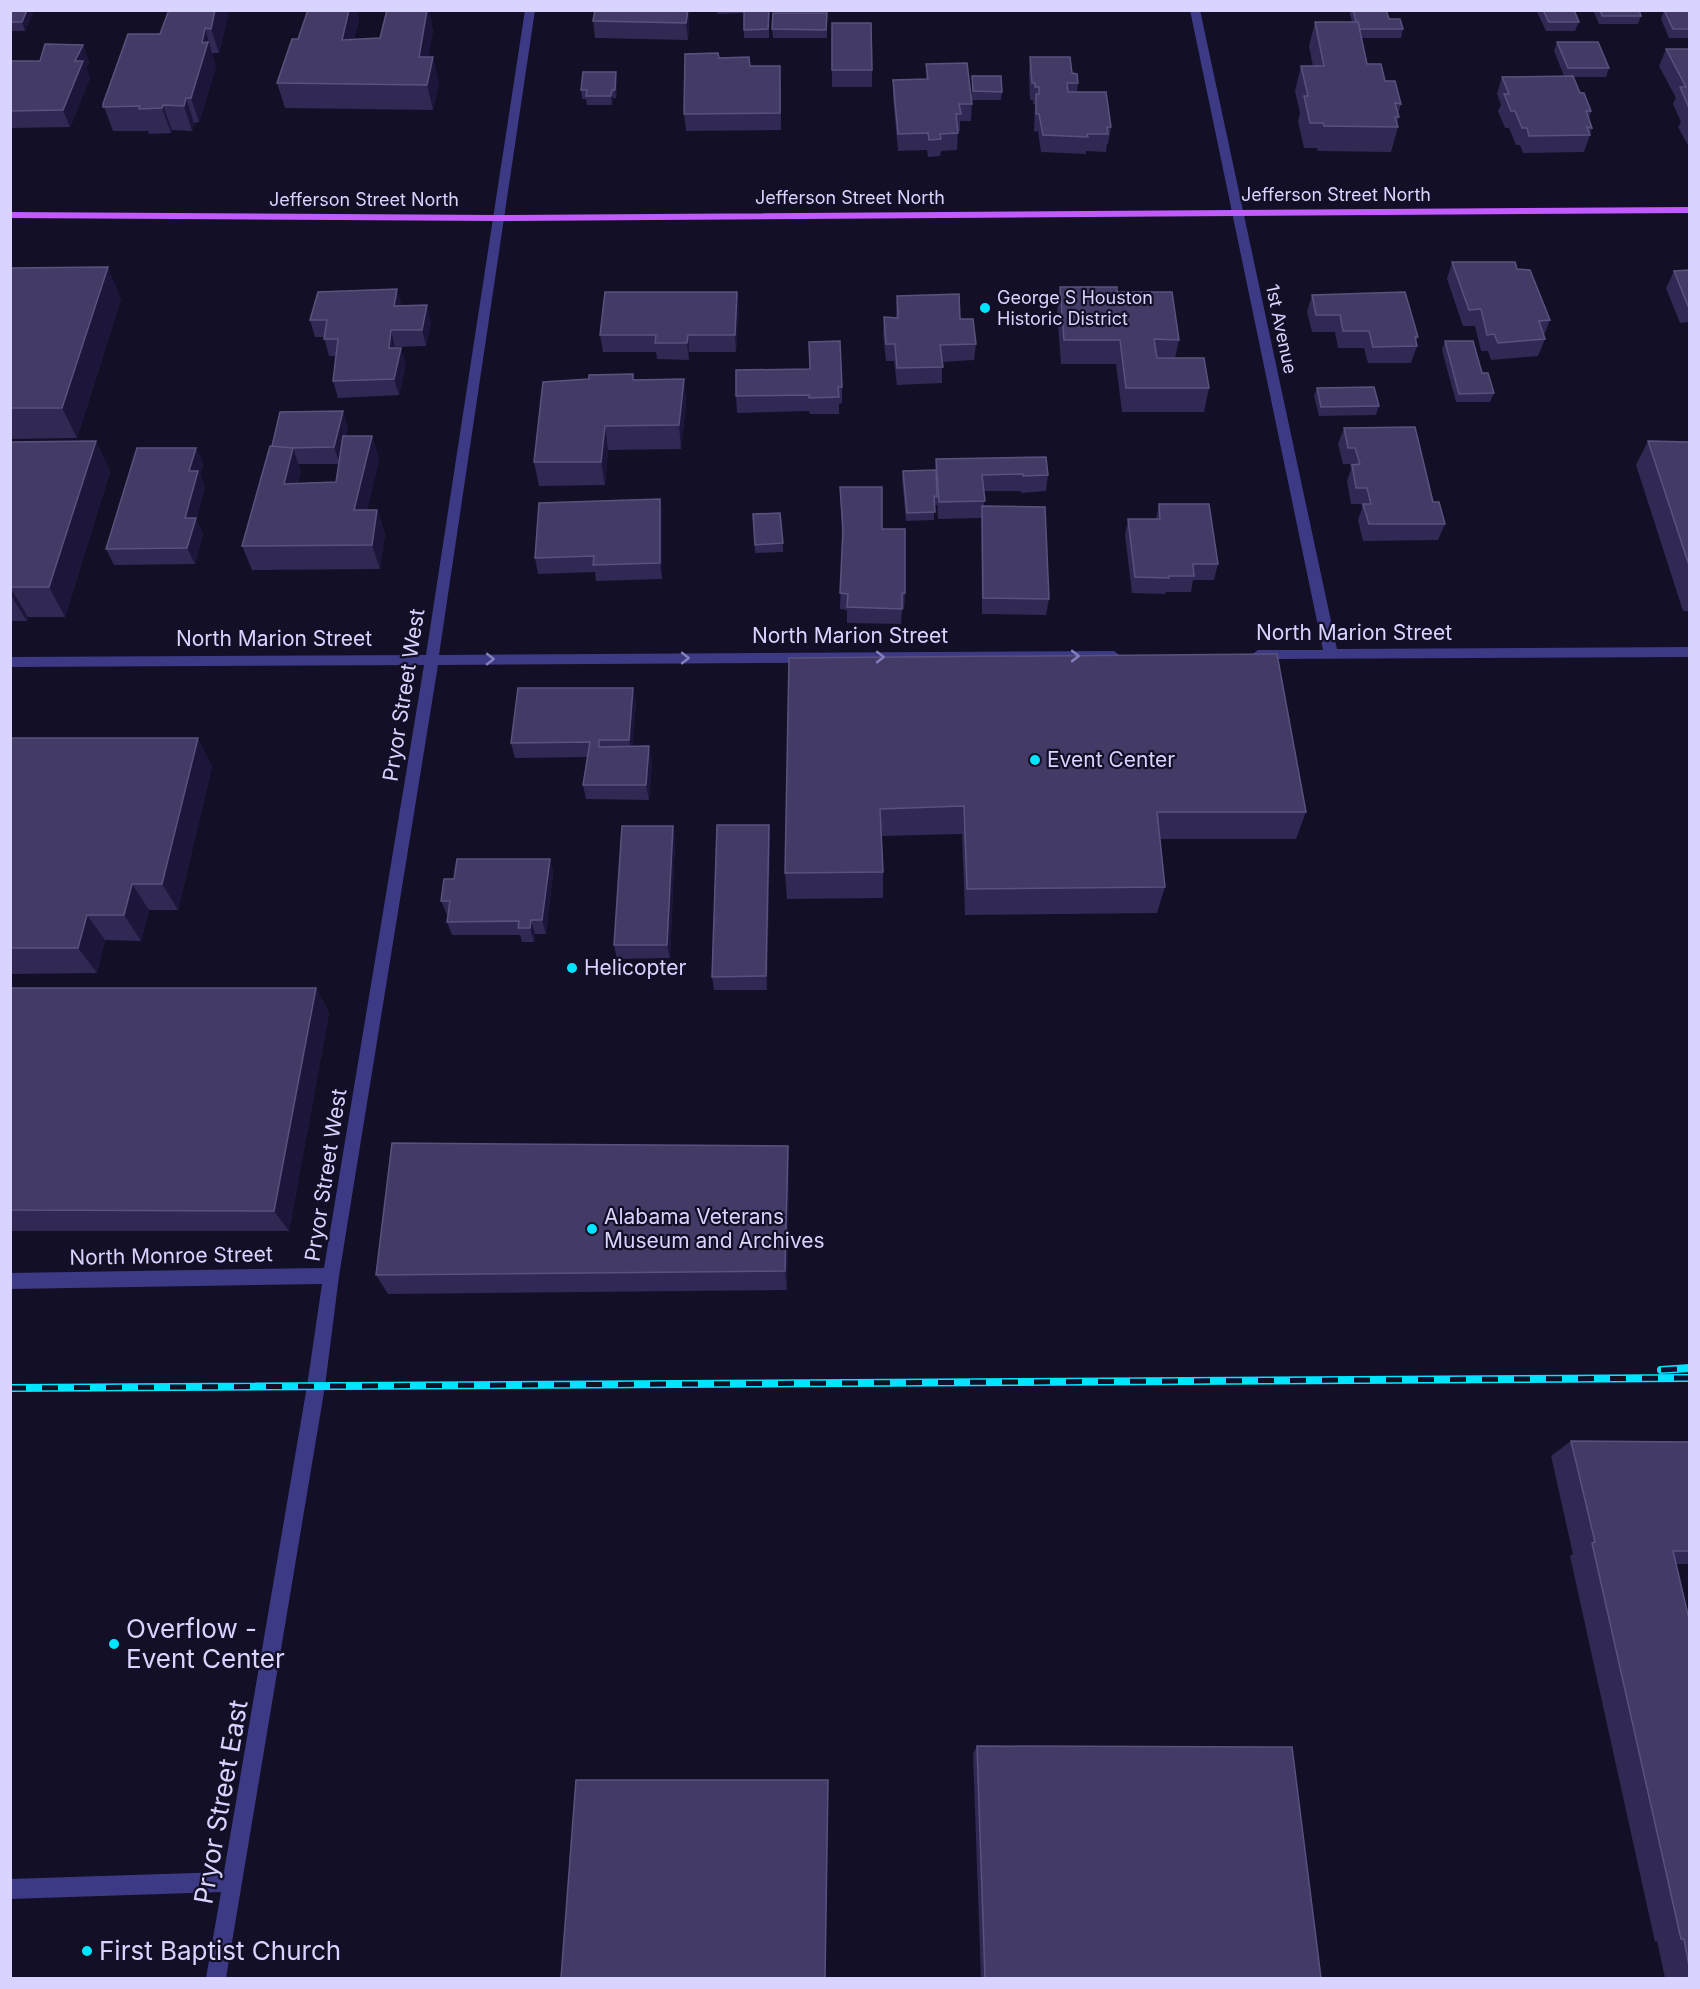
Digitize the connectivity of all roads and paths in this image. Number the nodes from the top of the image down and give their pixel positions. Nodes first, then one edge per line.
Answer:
1 (530, 10) edge
2 (1195, 10) edge
3 (1689, 210) edge
4 (1238, 212) junction
5 (10, 215) edge
6 (498, 218) junction
7 (1689, 652) edge
8 (1331, 654) junction
9 (1249, 655) edge
10 (1131, 656) edge
11 (432, 659) junction
12 (10, 662) edge
13 (332, 1276) junction
14 (10, 1281) edge
15 (316, 1386) joint
16 (233, 1882) junction
17 (10, 1889) edge
18 (216, 1978) edge

1 - 6 street, Pryor Street West
2 - 4 street, 1st Avenue
3 - 4 main road, Jefferson Street North
4 - 6 main road, Jefferson Street North
4 - 8 street, 1st Avenue
5 - 6 main road, Jefferson Street North
6 - 11 street, Pryor Street West
7 - 8 street, North Marion Street
8 - 9 street, North Marion Street
11 -> 10 street, North Marion Street
11 - 12 street, North Marion Street
11 - 13 street, Pryor Street West
13 - 14 street, North Monroe Street
13 - 15 street, Pryor Street West
15 - 16 street, Pryor Street East
16 - 17 street
16 - 18 street, Pryor Street East

